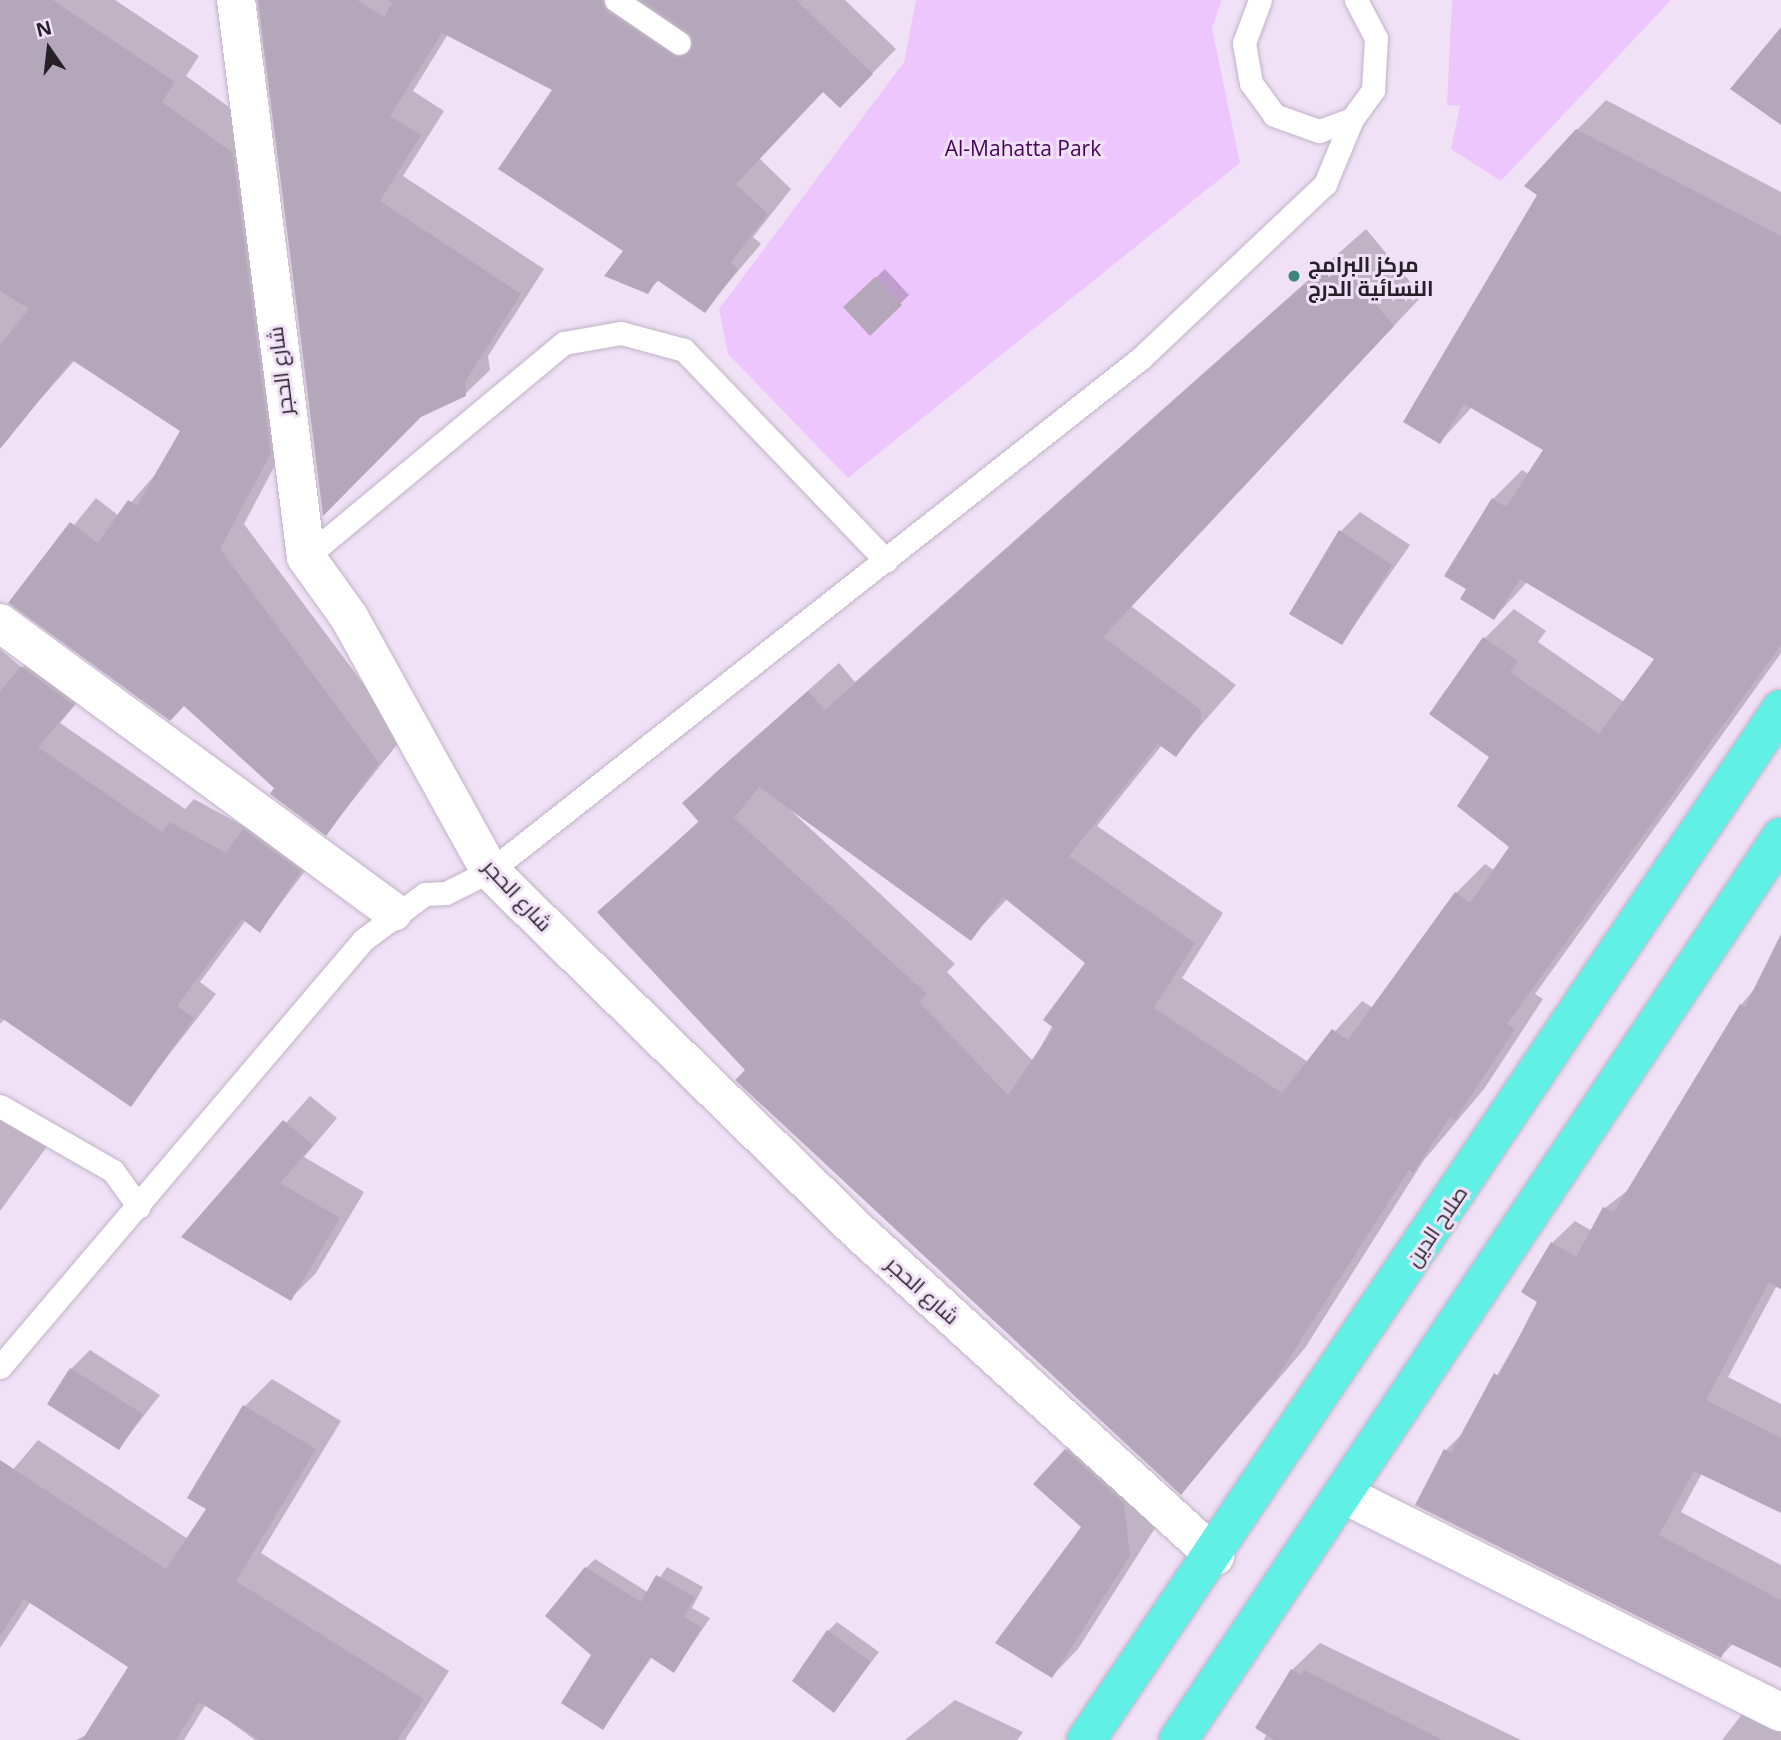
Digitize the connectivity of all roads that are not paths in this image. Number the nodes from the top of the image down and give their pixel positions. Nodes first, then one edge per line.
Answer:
1 (236, 0) edge
2 (616, 0) edge
3 (1260, 0) edge
4 (1356, 0) edge
5 (679, 43) dead end
6 (1352, 119) junction
7 (306, 557) junction
8 (886, 561) junction
9 (0, 623) edge
10 (1781, 709) edge
11 (1781, 836) edge
12 (490, 871) junction
13 (393, 912) junction
14 (0, 1106) edge
15 (139, 1207) junction
16 (0, 1367) edge
17 (1343, 1494) junction
18 (1215, 1556) junction
19 (1781, 1712) edge
20 (1086, 1740) edge
21 (1178, 1740) edge

1 - 7 street, شارع الحجر
2 - 5 lane
3 - 6 lane
4 - 6 lane
6 - 8 lane
7 - 8 lane
7 - 12 street, شارع الحجر
8 - 12 lane
9 - 13 street
10 - 18 highway, صلاح الدين
11 - 17 highway
12 - 13 lane
12 - 18 street, شارع الحجر
13 - 15 lane
14 - 15 lane
15 - 16 lane
17 - 19 street
17 - 21 highway
18 - 20 highway, صلاح الدين

